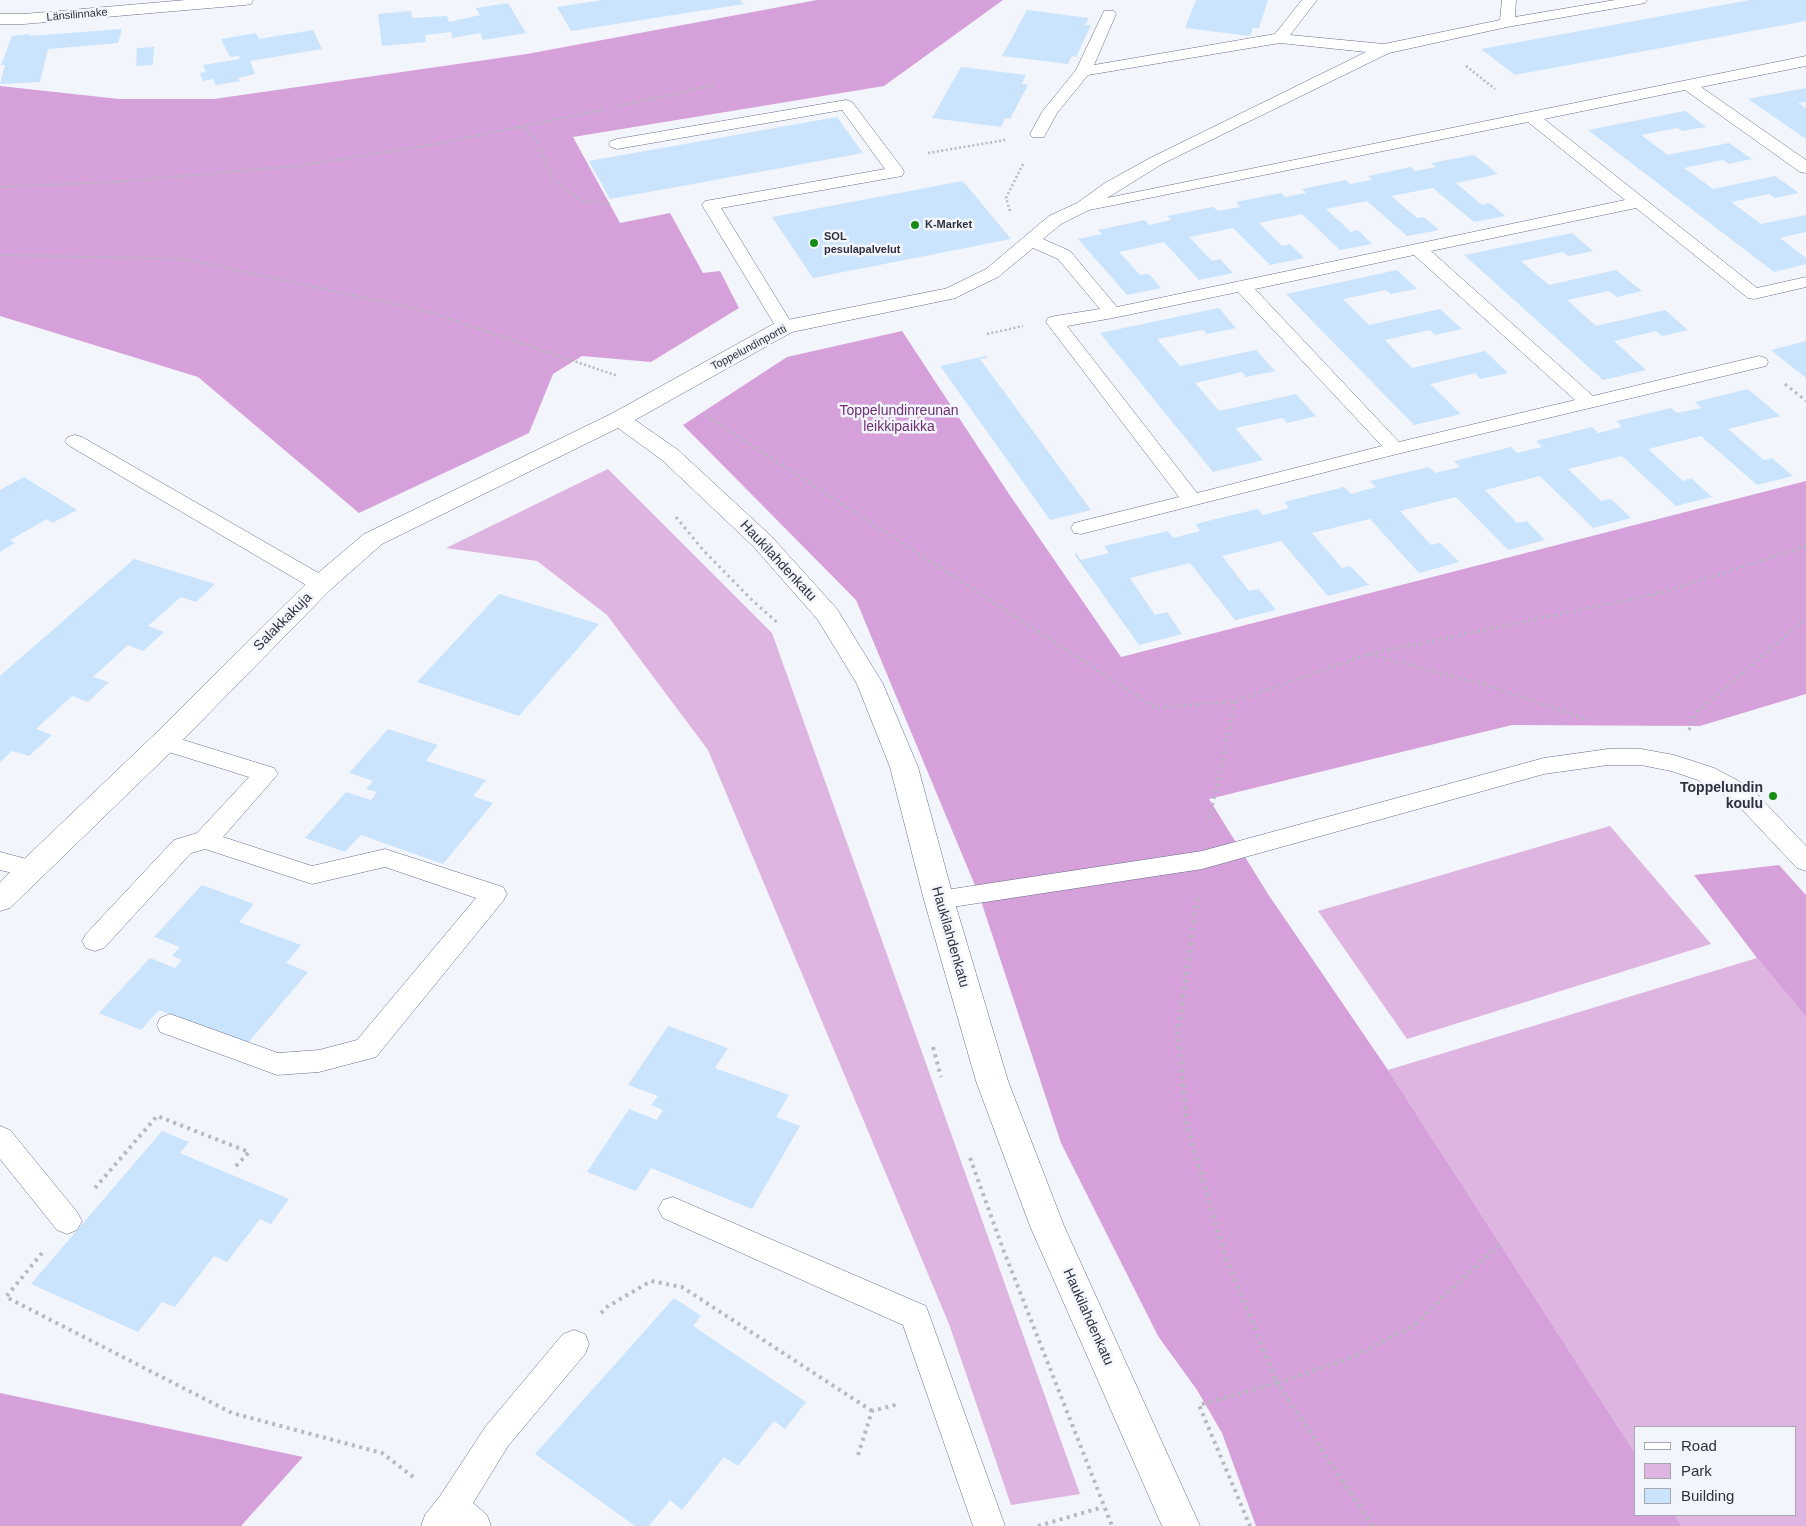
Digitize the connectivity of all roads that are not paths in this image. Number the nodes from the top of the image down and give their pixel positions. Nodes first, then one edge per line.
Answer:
1 (244, 0) edge
2 (1310, 0) edge
3 (1509, 0) edge
4 (1640, 0) edge
5 (1108, 14) dead end
6 (0, 19) edge
7 (1507, 23) junction
8 (1280, 38) junction
9 (1384, 50) junction
10 (1806, 60) edge
11 (1083, 71) junction
12 (1688, 86) junction
13 (1530, 117) junction
14 (1038, 134) road end
15 (617, 144) dead end
16 (1806, 168) edge
17 (1637, 203) junction
18 (1083, 207) junction
19 (1032, 241) junction
20 (1417, 248) junction
21 (1806, 282) edge
22 (1242, 286) junction
23 (949, 294) joint
24 (1113, 313) junction
25 (785, 327) junction
26 (1759, 362) dead end
27 (1590, 403) junction
28 (619, 419) junction
29 (75, 441) dead end
30 (1396, 449) junction
31 (1191, 500) junction
32 (1081, 528) dead end
33 (321, 584) junction
34 (164, 742) junction
35 (205, 840) junction
36 (0, 861) edge
37 (1806, 862) edge
38 (33, 869) junction
39 (0, 900) edge
40 (939, 900) junction
41 (95, 941) dead end
42 (170, 1025) dead end
43 (0, 1138) edge
44 (673, 1210) dead end
45 (67, 1221) dead end
46 (574, 1344) road end
47 (455, 1520) edge
48 (989, 1526) edge
49 (1181, 1526) edge

1 - 6 street, Länsilinnake
2 - 8 lane
3 - 7 lane
4 - 7 lane
5 - 11 lane
7 - 9 lane
8 - 9 lane
8 - 11 lane
9 - 18 lane
10 - 12 lane
11 - 14 lane
12 - 13 lane
12 - 16 lane
13 - 17 lane
13 - 18 lane
15 - 25 lane
17 - 20 lane
17 - 21 lane
18 - 19 lane
19 - 23 lane
19 - 24 lane
20 - 22 lane
20 - 27 lane
22 - 24 lane
22 - 30 lane
23 - 25 street, Toppelundinportti
24 - 31 lane
25 - 28 street, Toppelundinportti
26 - 27 lane
27 - 30 lane
28 - 33 street, Salakkakuja
28 - 40 street, Haukilahdenkatu
29 - 33 lane
30 - 31 lane
31 - 32 lane
33 - 34 street, Salakkakuja
34 - 35 lane
34 - 38 street, Salakkakuja
35 - 41 lane
35 - 42 lane
36 - 38 lane
37 - 40 lane
38 - 39 street, Salakkakuja
40 - 49 street, Haukilahdenkatu
43 - 45 lane
44 - 48 lane
46 - 47 lane

